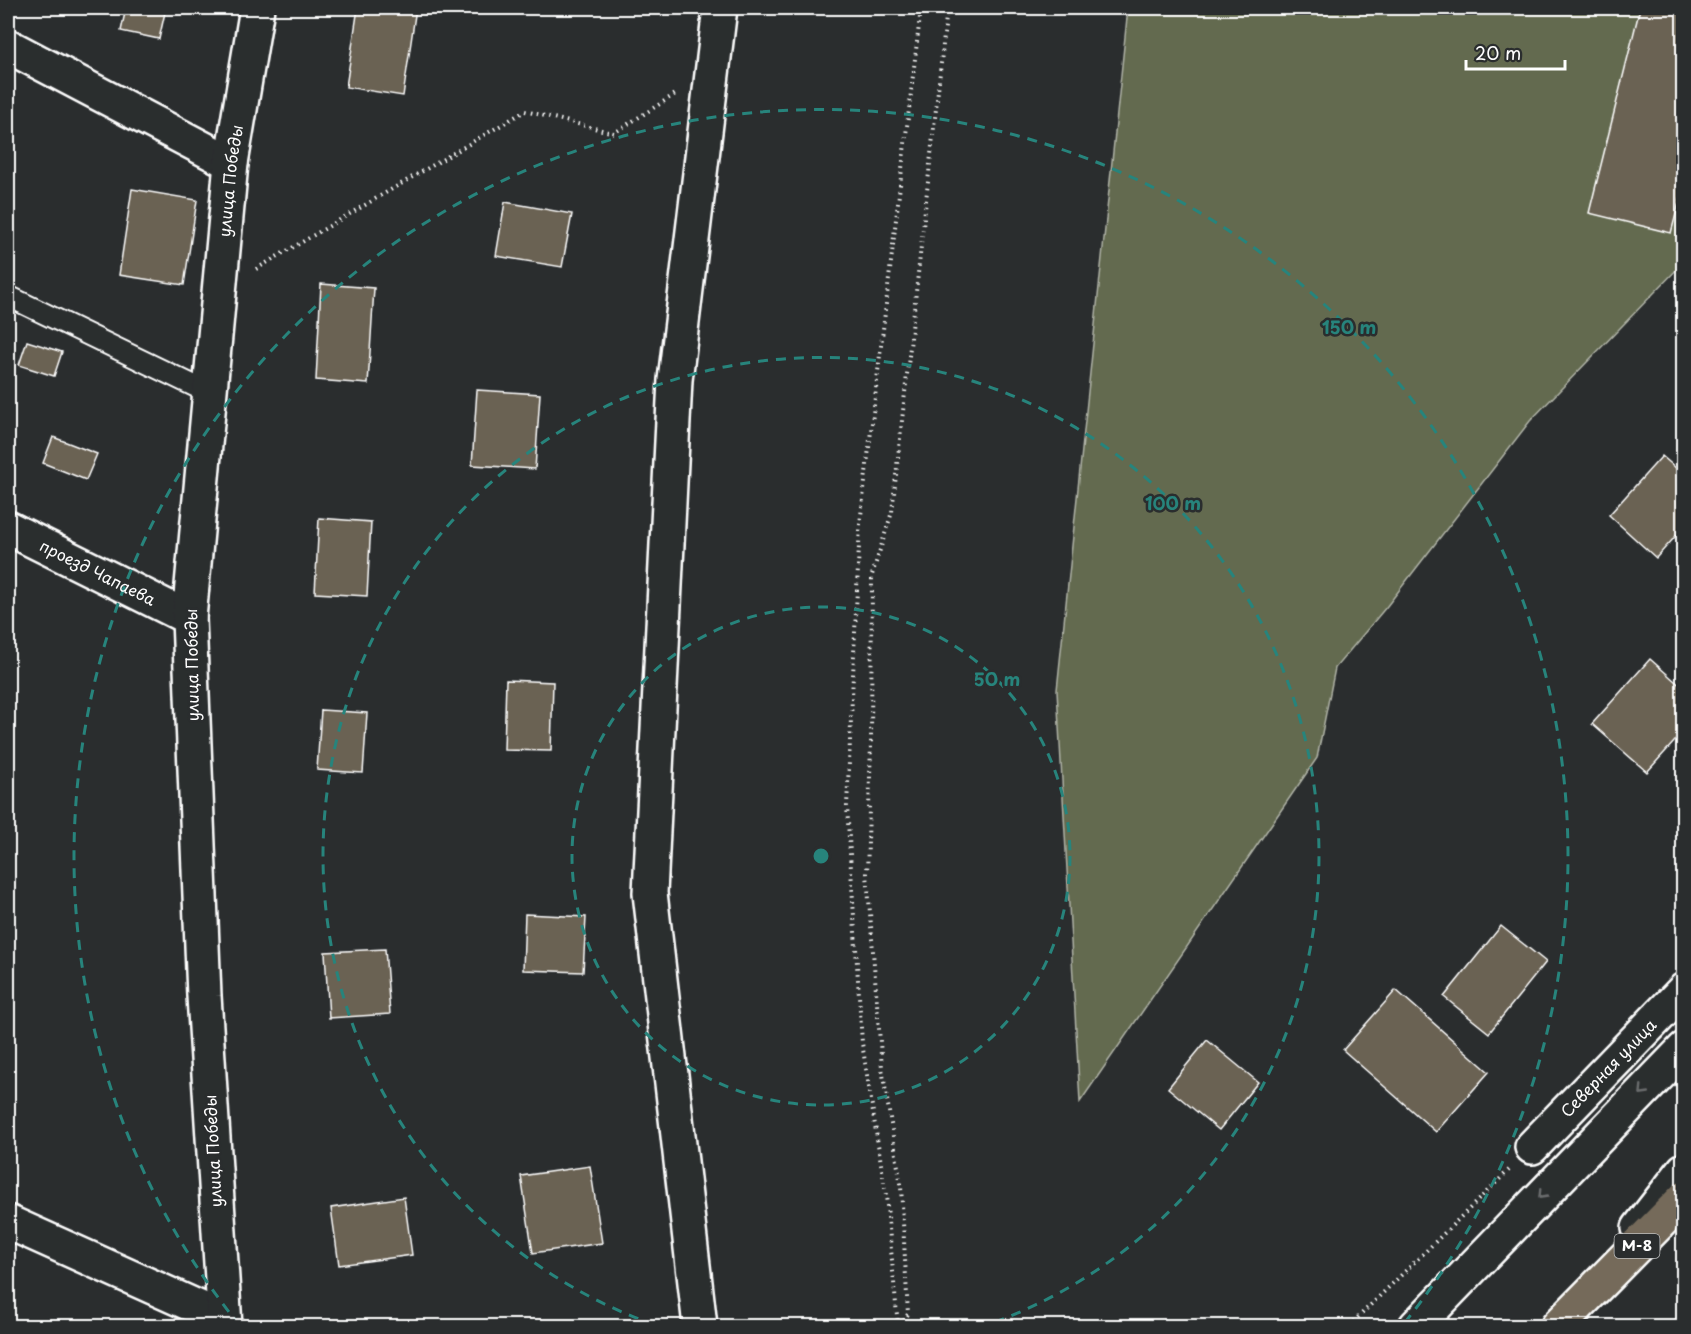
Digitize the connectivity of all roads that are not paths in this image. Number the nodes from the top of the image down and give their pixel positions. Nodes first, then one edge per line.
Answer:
1 (257, 8) edge
2 (720, 8) edge
3 (8, 46) edge
4 (231, 163) junction
5 (8, 296) edge
6 (209, 393) junction
7 (8, 528) edge
8 (189, 618) junction
9 (1683, 990) edge
10 (1683, 1049) edge
11 (1532, 1148) road end
12 (1683, 1170) edge
13 (1683, 1198) edge
14 (8, 1222) edge
15 (1590, 1294) junction
16 (224, 1323) edge
17 (700, 1326) edge
18 (1416, 1326) edge
19 (1558, 1326) edge

1 - 4 street, улица Победы
2 - 17 street
3 - 4 street
4 - 6 street, улица Победы
5 - 6 lane
6 - 8 street, улица Победы
7 - 8 street, проезд Чапаева
8 - 16 street, улица Победы
9 - 11 street, Северная улица
10 -> 18 street
12 - 15 street
13 - 15 highway, М-8
14 - 16 street
15 - 19 highway, М-8

